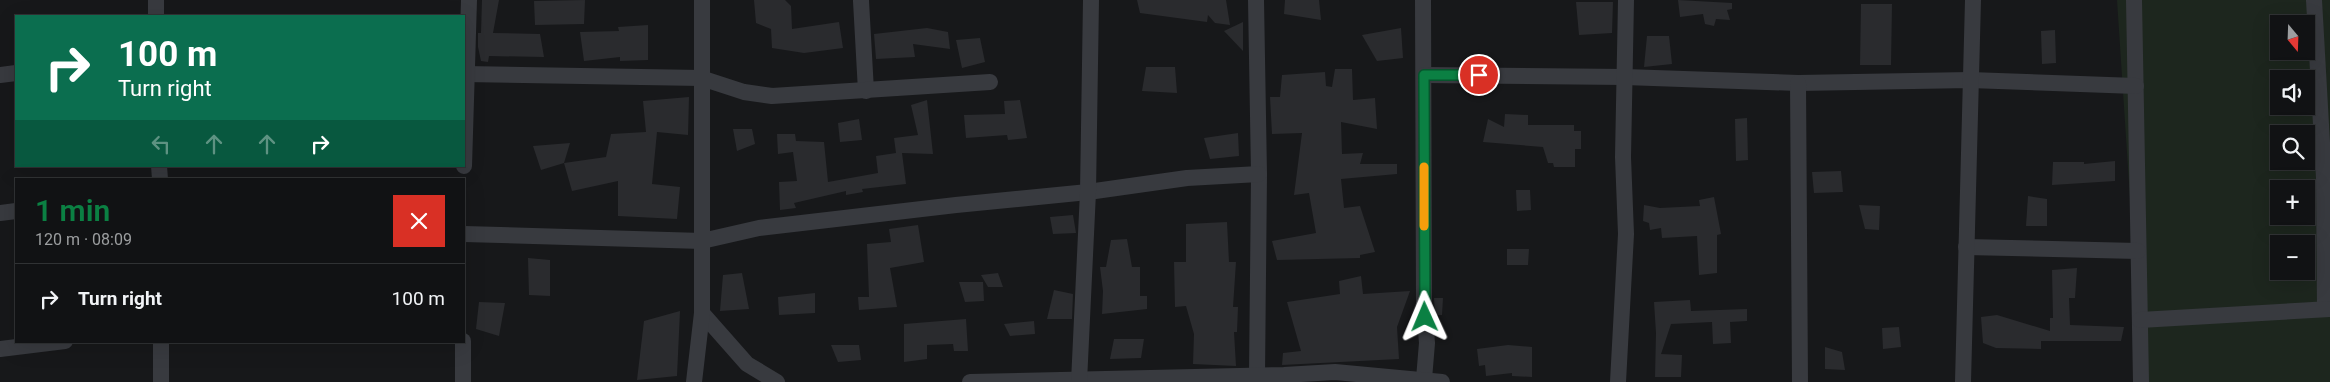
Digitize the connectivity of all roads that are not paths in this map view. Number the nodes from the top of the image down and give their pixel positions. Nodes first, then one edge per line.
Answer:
1 (156, 0) edge
2 (469, 0) edge
3 (702, 0) edge
4 (1091, 0) edge
5 (1256, 0) edge
6 (1424, 0) edge
7 (1626, 0) edge
8 (1972, 0) edge
9 (2134, 0) edge
10 (2314, 0) edge
11 (861, 2) dead end
12 (156, 15) edge
13 (15, 73) edge
14 (465, 74) edge
15 (0, 75) edge
16 (1424, 75) junction
17 (1625, 77) junction
18 (701, 78) junction
19 (1970, 80) junction
20 (990, 82) dead end
21 (1798, 83) junction
22 (2136, 86) junction
23 (866, 91) junction
24 (1259, 174) junction
25 (1088, 192) junction
26 (15, 211) edge
27 (0, 213) edge
28 (465, 234) edge
29 (702, 241) junction
30 (1966, 247) junction
31 (2138, 251) junction
32 (2328, 309) edge
33 (702, 313) junction
34 (2140, 320) junction
35 (49, 343) edge
36 (161, 343) edge
37 (463, 343) edge
38 (0, 349) edge
39 (1257, 376) junction
40 (1424, 379) junction
41 (1079, 380) edge
42 (161, 382) edge
43 (463, 382) edge
44 (694, 382) edge
45 (777, 382) edge
46 (970, 382) edge
47 (1442, 382) edge
48 (1618, 382) edge
49 (1800, 382) edge
50 (1963, 382) edge
51 (2141, 382) edge

1 - 12 street
2 - 14 street
3 - 18 street
4 - 25 street
5 - 24 street
6 - 16 street
7 - 17 street
8 - 19 street
9 - 22 street
10 - 32 street
11 - 23 street
13 - 15 street
14 - 18 street
16 - 17 street
16 - 40 street
17 - 21 street
17 - 48 street
18 - 23 street
18 - 29 street
19 - 21 street
19 - 22 street
19 - 30 street
20 - 23 street
21 - 49 street
22 - 31 street
24 - 25 street
24 - 39 street
25 - 29 street
25 - 41 street
26 - 27 street
28 - 29 street
29 - 33 street
30 - 31 street
30 - 50 street
31 - 34 street
32 - 34 street
33 - 44 street
33 - 45 street
34 - 51 street
35 - 38 street
36 - 42 street
37 - 43 street
39 - 40 street
39 - 41 street
40 - 47 street
41 - 46 street

